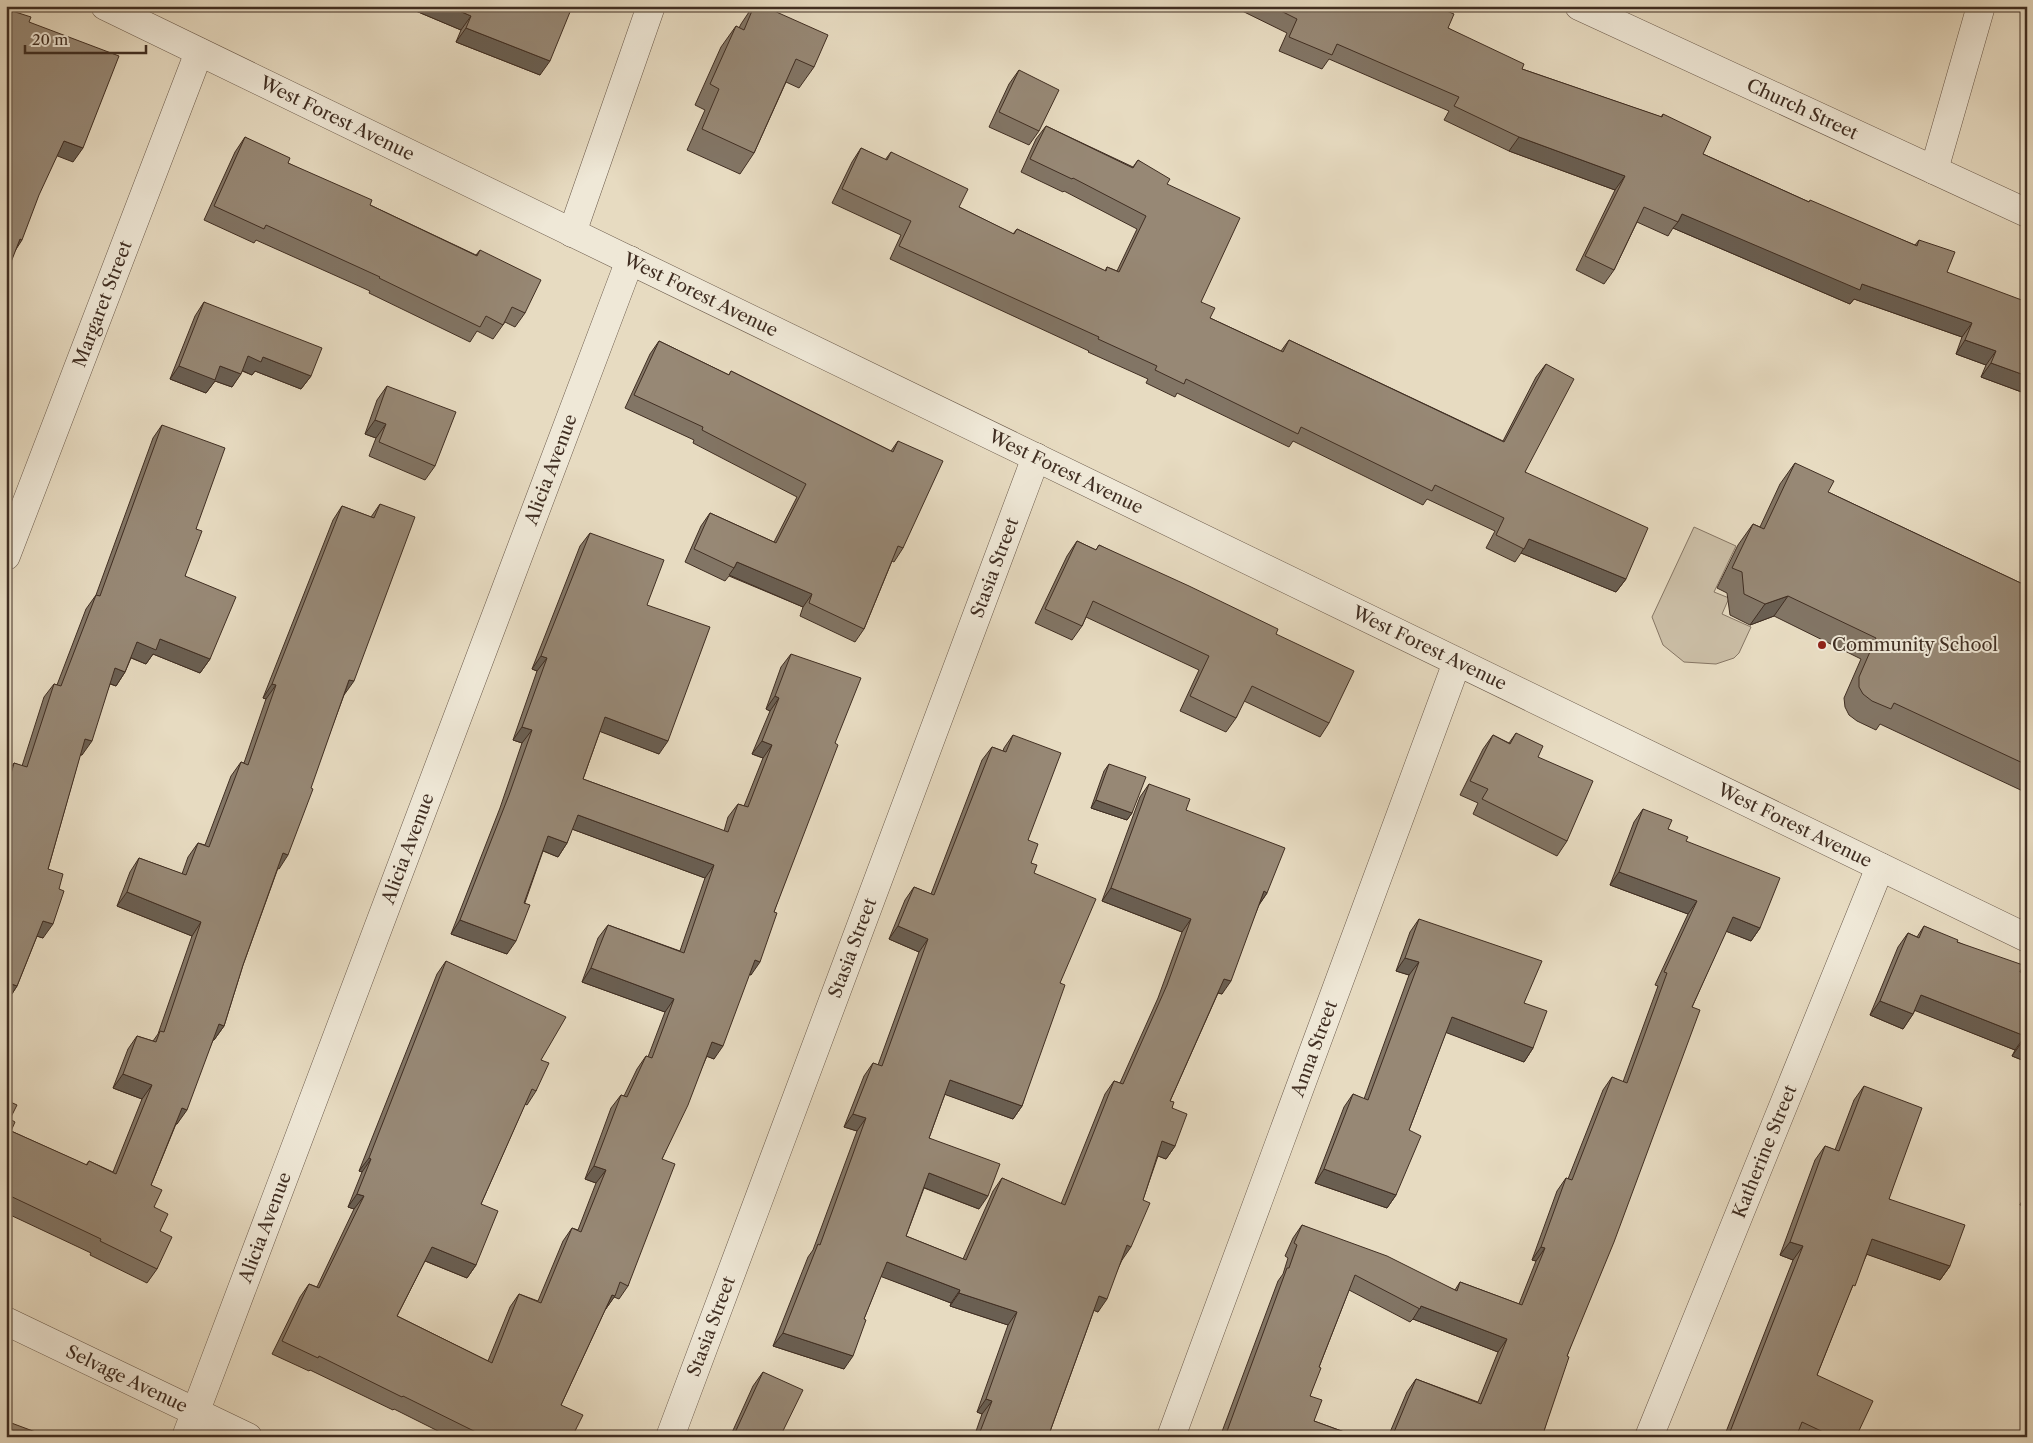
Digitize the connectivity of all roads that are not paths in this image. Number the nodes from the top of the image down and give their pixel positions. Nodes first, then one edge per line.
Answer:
1 (105, 6) edge
2 (651, 6) edge
3 (1578, 6) edge
4 (1981, 6) edge
5 (200, 52) junction
6 (1934, 170) junction
7 (2027, 213) edge
8 (572, 233) junction
9 (630, 260) junction
10 (1036, 457) junction
11 (6, 556) edge
12 (1457, 662) junction
13 (1880, 867) junction
14 (2027, 938) edge
15 (6, 1321) edge
16 (195, 1412) junction
17 (186, 1437) edge
18 (248, 1437) edge
19 (670, 1437) edge
20 (1170, 1437) edge
21 (1649, 1437) edge

1 - 5 street, West Forest Avenue
2 - 8 street
3 - 6 street, Church Street
4 - 6 street
5 - 8 street, West Forest Avenue
5 - 11 street, Margaret Street
6 - 7 street, Church Street
8 - 9 street, West Forest Avenue
9 - 10 street, West Forest Avenue
9 - 16 street, Alicia Avenue
10 - 12 street, West Forest Avenue
10 - 19 street, Stasia Street
12 - 13 street, West Forest Avenue
12 - 20 street, Anna Street
13 - 14 street, West Forest Avenue
13 - 21 street, Katherine Street
15 - 16 street, Selvage Avenue
16 - 17 street, Alicia Avenue
16 - 18 street, Selvage Avenue

